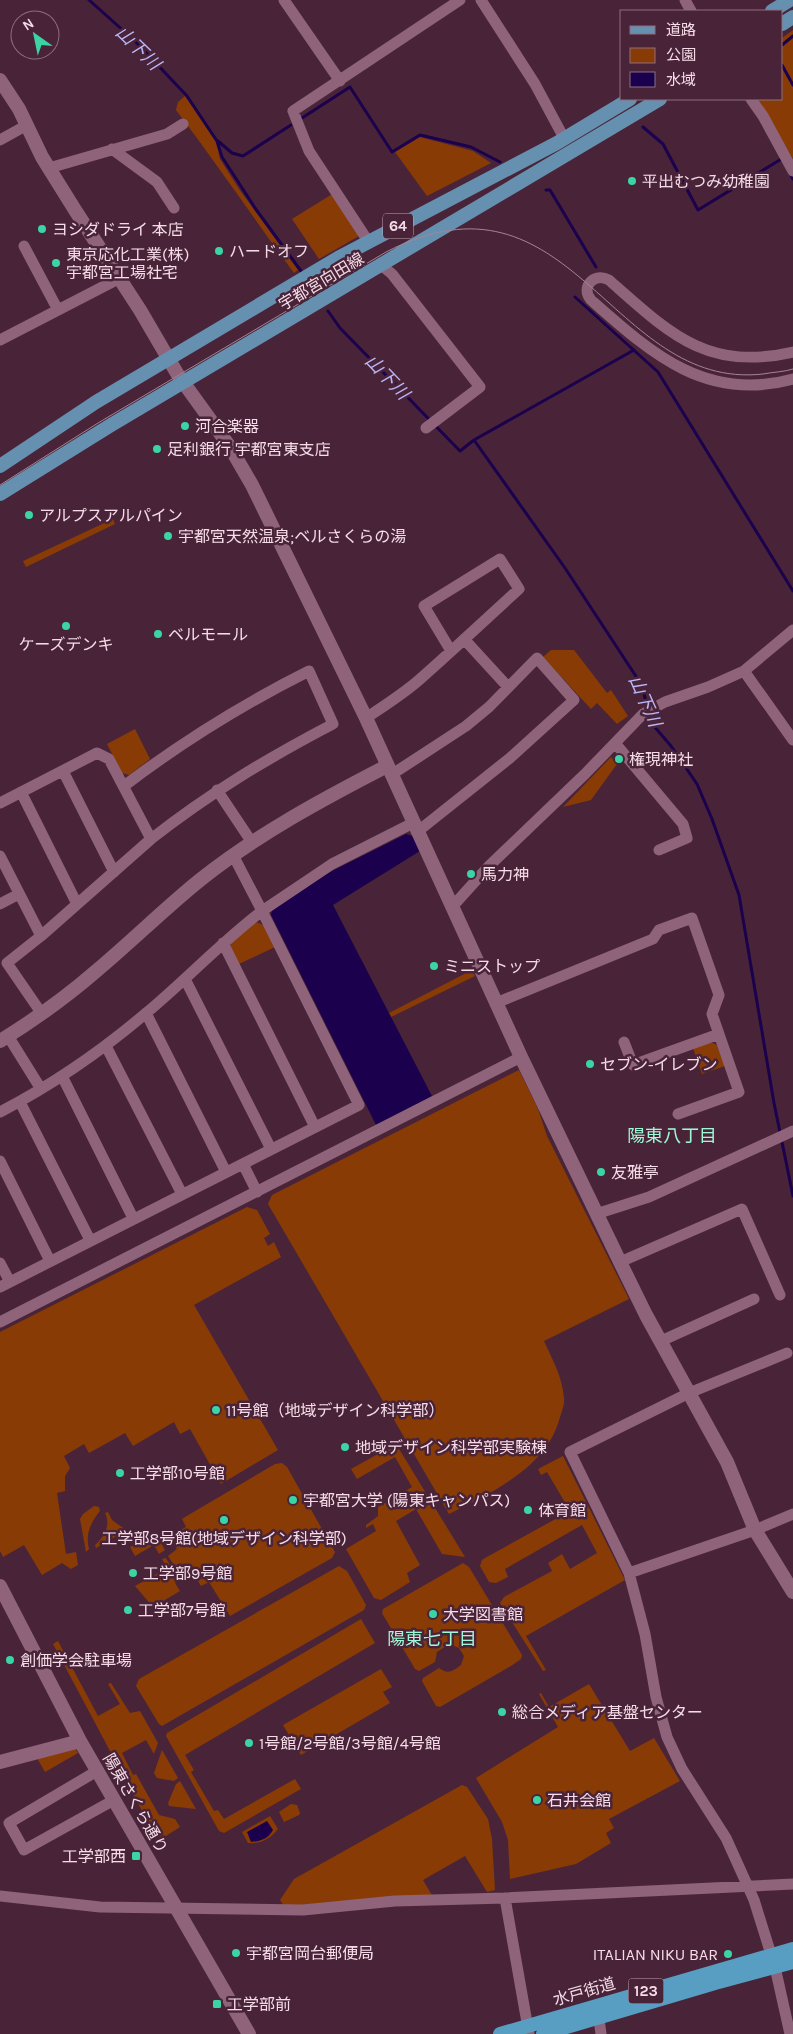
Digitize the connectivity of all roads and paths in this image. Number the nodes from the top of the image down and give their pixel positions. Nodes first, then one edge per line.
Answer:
1 (284, 0) edge
2 (460, 0) edge
3 (481, 0) edge
4 (790, 0) edge
5 (774, 10) edge
6 (0, 80) edge
7 (340, 81) junction
8 (628, 100) edge
9 (658, 100) edge
10 (752, 100) edge
11 (183, 124) dead end
12 (27, 126) junction
13 (564, 138) junction
14 (0, 140) edge
15 (112, 149) junction
16 (49, 168) junction
17 (793, 170) edge
18 (174, 208) dead end
19 (368, 241) junction
20 (24, 246) dead end
21 (381, 265) junction
22 (118, 279) junction
23 (58, 310) junction
24 (0, 340) edge
25 (793, 352) edge
26 (169, 359) junction
27 (793, 380) edge
28 (185, 382) junction
29 (426, 428) dead end
30 (0, 466) edge
31 (0, 494) edge
32 (793, 630) edge
33 (464, 639) junction
34 (451, 651) junction
35 (744, 671) junction
36 (508, 688) junction
37 (366, 718) junction
38 (793, 740) edge
39 (615, 743) junction
40 (63, 771) junction
41 (389, 771) junction
42 (124, 786) junction
43 (217, 790) junction
44 (21, 792) junction
45 (0, 803) edge
46 (415, 827) junction
47 (151, 840) junction
48 (251, 842) junction
49 (659, 850) dead end
50 (233, 855) junction
51 (0, 856) edge
52 (114, 872) junction
53 (19, 894) junction
54 (0, 904) edge
55 (77, 904) junction
56 (452, 907) junction
57 (262, 911) junction
58 (41, 936) junction
59 (223, 943) junction
60 (3, 965) edge
61 (185, 979) junction
62 (496, 1003) junction
63 (146, 1013) junction
64 (42, 1014) junction
65 (719, 1034) junction
66 (4, 1038) edge
67 (624, 1042) dead end
68 (106, 1046) junction
69 (521, 1057) junction
70 (62, 1076) junction
71 (41, 1089) junction
72 (20, 1102) junction
73 (0, 1112) edge
74 (678, 1114) dead end
75 (316, 1126) junction
76 (793, 1131) edge
77 (271, 1149) junction
78 (0, 1161) edge
79 (243, 1164) junction
80 (226, 1172) junction
81 (257, 1192) junction
82 (182, 1194) junction
83 (596, 1214) junction
84 (133, 1218) junction
85 (90, 1240) junction
86 (50, 1261) junction
87 (620, 1262) junction
88 (0, 1263) edge
89 (5, 1284) edge
90 (780, 1295) dead end
91 (754, 1299) dead end
92 (0, 1322) edge
93 (661, 1341) junction
94 (788, 1353) dead end
95 (689, 1393) junction
96 (793, 1514) edge
97 (755, 1530) junction
98 (629, 1573) junction
99 (0, 1586) edge
100 (793, 1592) edge
101 (80, 1741) junction
102 (0, 1762) edge
103 (97, 1771) junction
104 (114, 1800) junction
105 (793, 1884) edge
106 (748, 1887) junction
107 (0, 1896) edge
108 (505, 1898) junction
109 (177, 1909) junction
110 (793, 1949) edge
111 (773, 1961) junction
112 (793, 1962) edge
113 (598, 2011) junction
114 (528, 2030) edge
115 (249, 2034) edge
116 (500, 2034) edge
117 (543, 2034) edge
118 (601, 2034) edge
119 (790, 2034) edge

1 - 7 street
2 - 7 street
3 - 13 street
4 - 5 main road
6 - 12 street
7 - 19 street
8 - 13 main road, 宇都宮向田線 / 64
9 - 21 main road, 宇都宮向田線 / 64
10 - 17 street
11 - 15 street
12 - 14 street
12 - 16 street
13 - 19 main road, 宇都宮向田線 / 64
15 - 16 street
15 - 18 street
16 - 22 street
19 - 26 main road, 宇都宮向田線 / 64
20 - 23 street
21 - 28 main road, 宇都宮向田線 / 64
21 - 29 street
22 - 23 street
22 - 26 street
23 - 24 street
25 - 27 street
26 - 28 street
26 - 30 main road, 宇都宮向田線 / 64
28 - 31 main road, 宇都宮向田線 / 64
28 - 37 street
32 - 35 street
33 - 34 street
33 - 34 street
33 - 36 street
34 - 37 street
35 - 38 street
35 - 39 street
36 - 41 street
36 - 46 street
37 - 41 street
39 - 49 street
39 - 56 street
40 - 42 street
40 - 44 street
40 - 52 street
41 - 46 street
41 - 48 street
42 - 43 street
42 - 47 street
43 - 47 street
43 - 48 street
44 - 45 street
44 - 55 street
46 - 56 street
46 - 57 street
47 - 52 street
48 - 50 street
50 - 57 street
50 - 64 street
51 - 53 street
52 - 55 street
53 - 54 street
53 - 58 street
55 - 58 street
56 - 62 street
57 - 59 street
57 - 75 street
58 - 60 street
59 - 61 street
59 - 75 street
60 - 64 street
61 - 63 street
61 - 77 street
62 - 65 street
62 - 69 street
63 - 68 street
63 - 80 street
64 - 66 street
65 - 67 street
65 - 74 street
66 - 71 street
68 - 70 street
68 - 82 street
69 - 81 street
69 - 83 street
70 - 71 street
70 - 84 street
71 - 72 street
72 - 73 street
72 - 85 street
75 - 77 street
76 - 83 street
77 - 79 street
78 - 86 street
79 - 80 street
79 - 81 street
80 - 82 street
81 - 92 street
82 - 84 street
83 - 87 street
84 - 85 street
85 - 86 street
86 - 89 street
87 - 90 street
87 - 93 street
88 - 89 street
91 - 93 street
93 - 95 street
94 - 95 street
95 - 97 street
95 - 98 street
96 - 97 street
97 - 98 street
97 - 100 street
98 - 106 street
99 - 101 street, 陽東さくら通り
101 - 102 street
101 - 103 street, 陽東さくら通り
103 - 104 street, 陽東さくら通り
103 - 104 street
104 - 109 street, 陽東さくら通り
105 - 106 street
106 - 108 street
106 - 111 street
107 - 109 street
108 - 109 street
108 - 114 street
109 - 115 street, 陽東さくら通り
110 - 111 highway, 水戸街道 / 123
111 - 112 highway, 水戸街道 / 123
111 - 113 highway, 水戸街道 / 123
111 - 119 street
113 - 114 highway, 水戸街道 / 123
113 - 117 highway, 水戸街道 / 123
113 - 118 street
114 - 116 highway, 水戸街道 / 123

